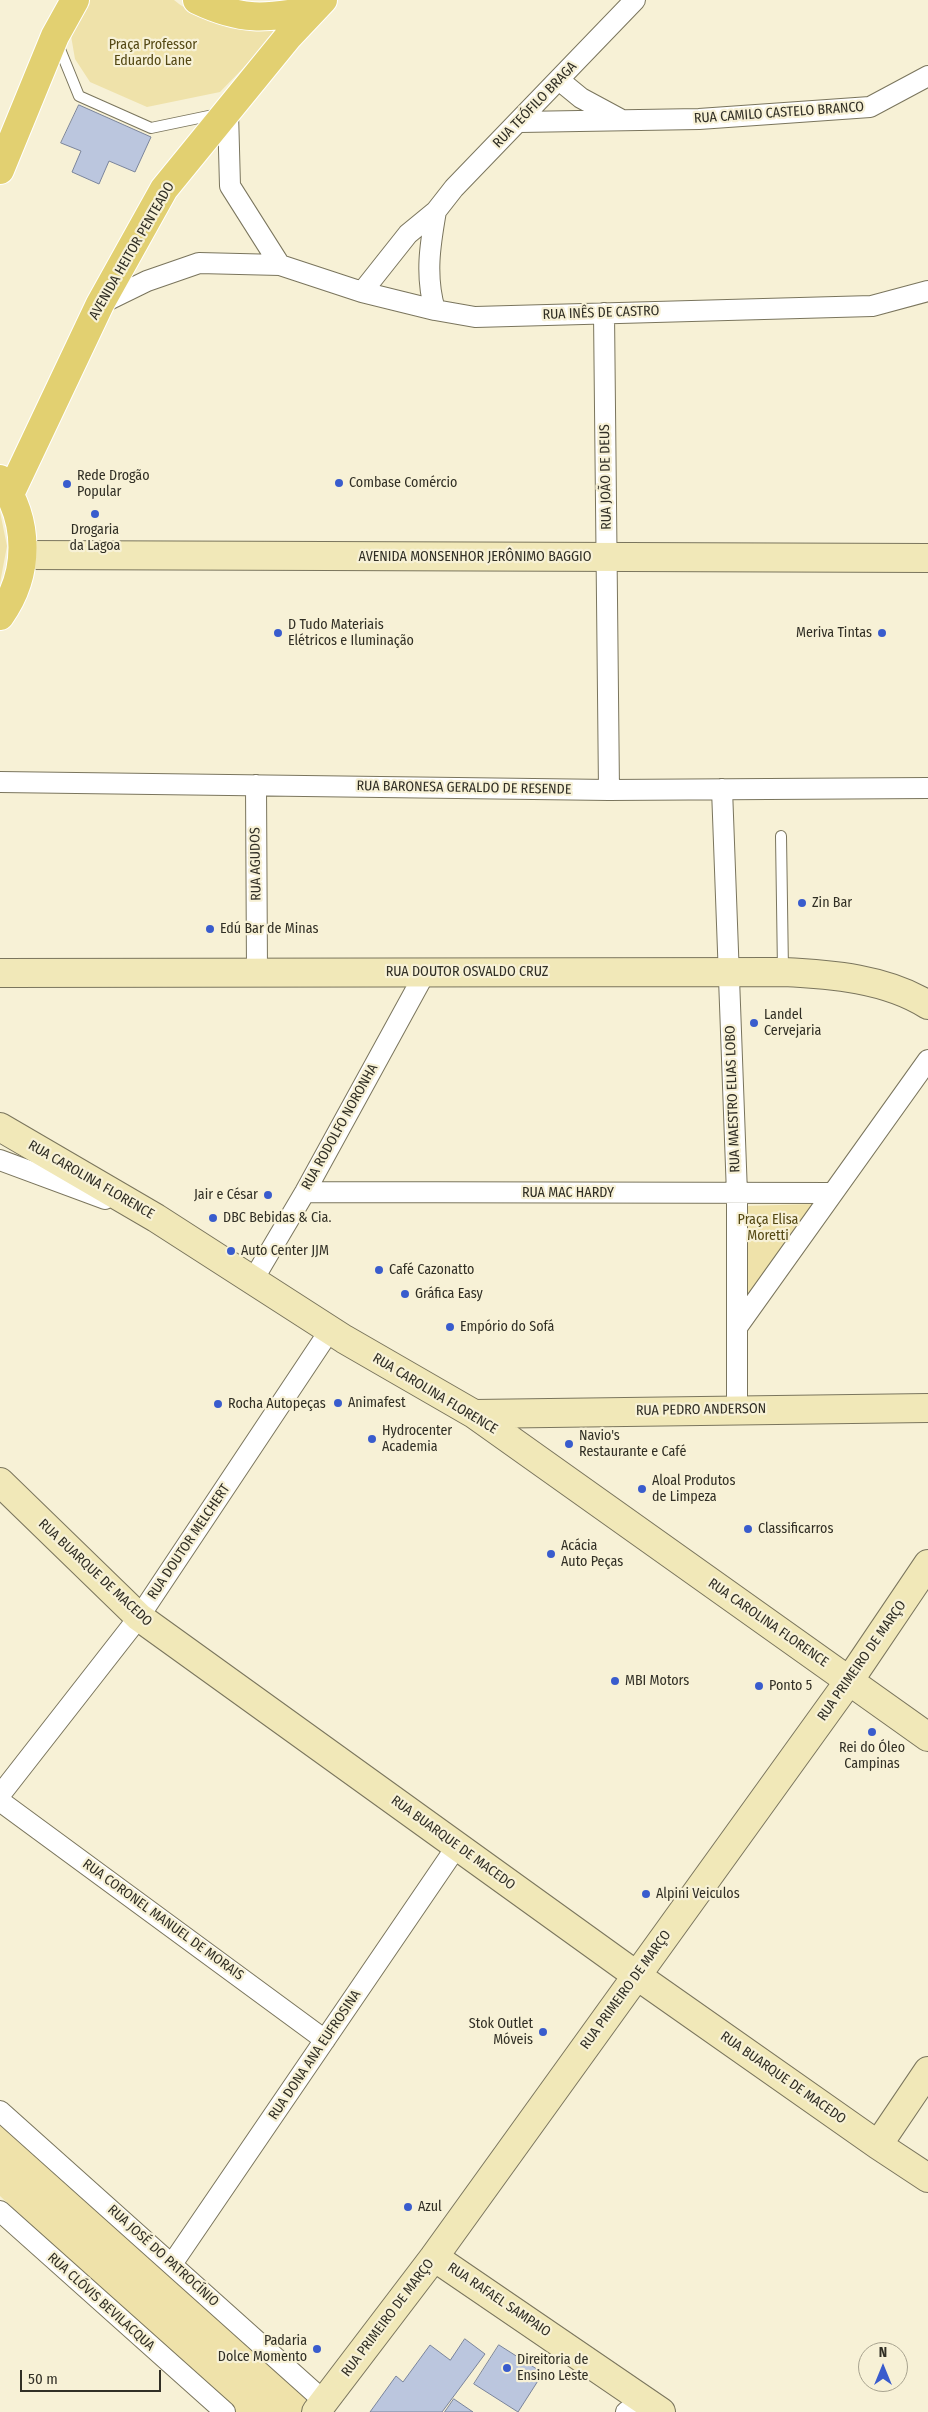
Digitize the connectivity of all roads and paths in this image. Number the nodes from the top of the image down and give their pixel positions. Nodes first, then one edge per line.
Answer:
1 (75, 0) edge
2 (197, 0) edge
3 (635, 0) edge
4 (318, 5) edge
5 (55, 36) junction
6 (928, 76) edge
7 (559, 80) junction
8 (228, 112) junction
9 (621, 120) junction
10 (520, 122) junction
11 (0, 170) edge
12 (436, 210) junction
13 (280, 265) junction
14 (928, 291) edge
15 (362, 292) junction
16 (100, 304) junction
17 (435, 310) junction
18 (604, 313) junction
19 (5, 486) edge
20 (23, 554) junction
21 (608, 557) junction
22 (928, 558) edge
23 (0, 616) edge
24 (0, 782) edge
25 (256, 785) junction
26 (928, 788) edge
27 (722, 789) junction
28 (609, 790) junction
29 (781, 836) dead end
30 (727, 971) junction
31 (257, 972) junction
32 (783, 972) junction
33 (0, 973) edge
34 (425, 973) junction
35 (928, 1006) edge
36 (928, 1060) edge
37 (0, 1127) edge
38 (0, 1160) edge
39 (305, 1192) junction
40 (832, 1193) junction
41 (737, 1194) junction
42 (156, 1218) junction
43 (253, 1280) junction
44 (738, 1326) junction
45 (330, 1330) junction
46 (928, 1408) edge
47 (738, 1409) junction
48 (474, 1414) junction
49 (0, 1482) edge
50 (928, 1564) edge
51 (139, 1617) junction
52 (850, 1681) junction
53 (928, 1737) edge
54 (0, 1795) edge
55 (0, 1801) edge
56 (457, 1846) junction
57 (636, 1975) junction
58 (325, 2040) junction
59 (928, 2071) edge
60 (0, 2110) edge
61 (878, 2146) junction
62 (928, 2178) edge
63 (0, 2212) edge
64 (434, 2257) junction
65 (172, 2264) junction
66 (321, 2407) edge
67 (644, 2408) edge
68 (225, 2412) edge

1 - 5 main road
2 - 4 main road
3 - 7 street, RUA TEÓFILO BRAGA
4 - 8 main road, AVENIDA HEITOR PENTEADO
5 - 8 lane
5 - 11 main road
6 - 9 street, RUA CAMILO CASTELO BRANCO
7 - 9 street, RUA CAMILO CASTELO BRANCO
7 - 10 street, RUA TEÓFILO BRAGA
8 - 13 street
8 - 16 main road, AVENIDA HEITOR PENTEADO
9 - 10 street, RUA CAMILO CASTELO BRANCO
10 - 12 street, RUA TEÓFILO BRAGA
12 - 15 street, RUA TEÓFILO BRAGA
12 - 17 street, RUA TEÓFILO BRAGA
13 - 15 street, RUA INÊS DE CASTRO
13 - 16 street, RUA INÊS DE CASTRO
14 - 18 street, RUA INÊS DE CASTRO
15 - 17 street, RUA INÊS DE CASTRO
16 - 19 main road, AVENIDA HEITOR PENTEADO
17 - 18 street, RUA INÊS DE CASTRO
18 - 21 street, RUA JOÃO DE DEUS
19 - 20 main road
20 - 21 main road, AVENIDA MONSENHOR JERÔNIMO BAGGIO
20 - 23 main road
21 - 22 main road, AVENIDA MONSENHOR JERÔNIMO BAGGIO
21 - 28 street, RUA JOÃO DE DEUS
24 - 25 street, RUA BARONESA GERALDO DE RESENDE
25 - 28 street, RUA BARONESA GERALDO DE RESENDE
25 - 31 street, RUA AGUDOS
26 - 27 street, RUA BARONESA GERALDO DE RESENDE
27 - 28 street, RUA BARONESA GERALDO DE RESENDE
27 - 30 street, RUA MAESTRO ELIAS LOBO
29 - 32 lane
30 - 32 main road, RUA DOUTOR OSVALDO CRUZ
30 - 34 main road, RUA DOUTOR OSVALDO CRUZ
30 - 41 street, RUA MAESTRO ELIAS LOBO
31 - 33 main road, RUA DOUTOR OSVALDO CRUZ
31 - 34 main road, RUA DOUTOR OSVALDO CRUZ
32 - 35 main road, RUA DOUTOR OSVALDO CRUZ
34 - 39 street, RUA RODOLFO NORONHA
36 - 40 street
37 - 42 main road, RUA CAROLINA FLORENCE
38 - 42 street
39 - 41 street, RUA MAC HARDY
39 - 43 street, RUA RODOLFO NORONHA
40 - 41 street, RUA MAC HARDY
40 - 44 street
41 - 44 street, RUA MAESTRO ELIAS LOBO
42 - 43 main road, RUA CAROLINA FLORENCE
43 - 45 main road, RUA CAROLINA FLORENCE
44 - 47 street, RUA MAESTRO ELIAS LOBO
45 - 48 main road, RUA CAROLINA FLORENCE
45 - 51 street, RUA DOUTOR MELCHERT
46 - 47 main road, RUA PEDRO ANDERSON
47 - 48 main road, RUA PEDRO ANDERSON
48 - 52 main road, RUA CAROLINA FLORENCE
49 - 51 main road, RUA BUARQUE DE MACEDO
50 - 52 main road, RUA PRIMEIRO DE MARÇO
51 - 54 street, RUA DOUTOR MELCHERT
51 - 56 main road, RUA BUARQUE DE MACEDO
52 - 53 main road, RUA CAROLINA FLORENCE
52 - 57 main road, RUA PRIMEIRO DE MARÇO
55 - 58 street, RUA CORONEL MANUEL DE MORAIS
56 - 57 main road, RUA BUARQUE DE MACEDO
56 - 58 street, RUA DONA ANA EUFROSINA
57 - 61 main road, RUA BUARQUE DE MACEDO
57 - 64 main road, RUA PRIMEIRO DE MARÇO
58 - 65 street, RUA DONA ANA EUFROSINA
59 - 61 main road
60 - 65 street, RUA JOSÉ DO PATROCÍNIO
61 - 62 main road, RUA BUARQUE DE MACEDO
63 - 68 street, RUA CLÓVIS BEVILACQUA
64 - 66 main road, RUA PRIMEIRO DE MARÇO
64 - 67 main road, RUA RAFAEL SAMPAIO
65 - 66 street, RUA JOSÉ DO PATROCÍNIO

